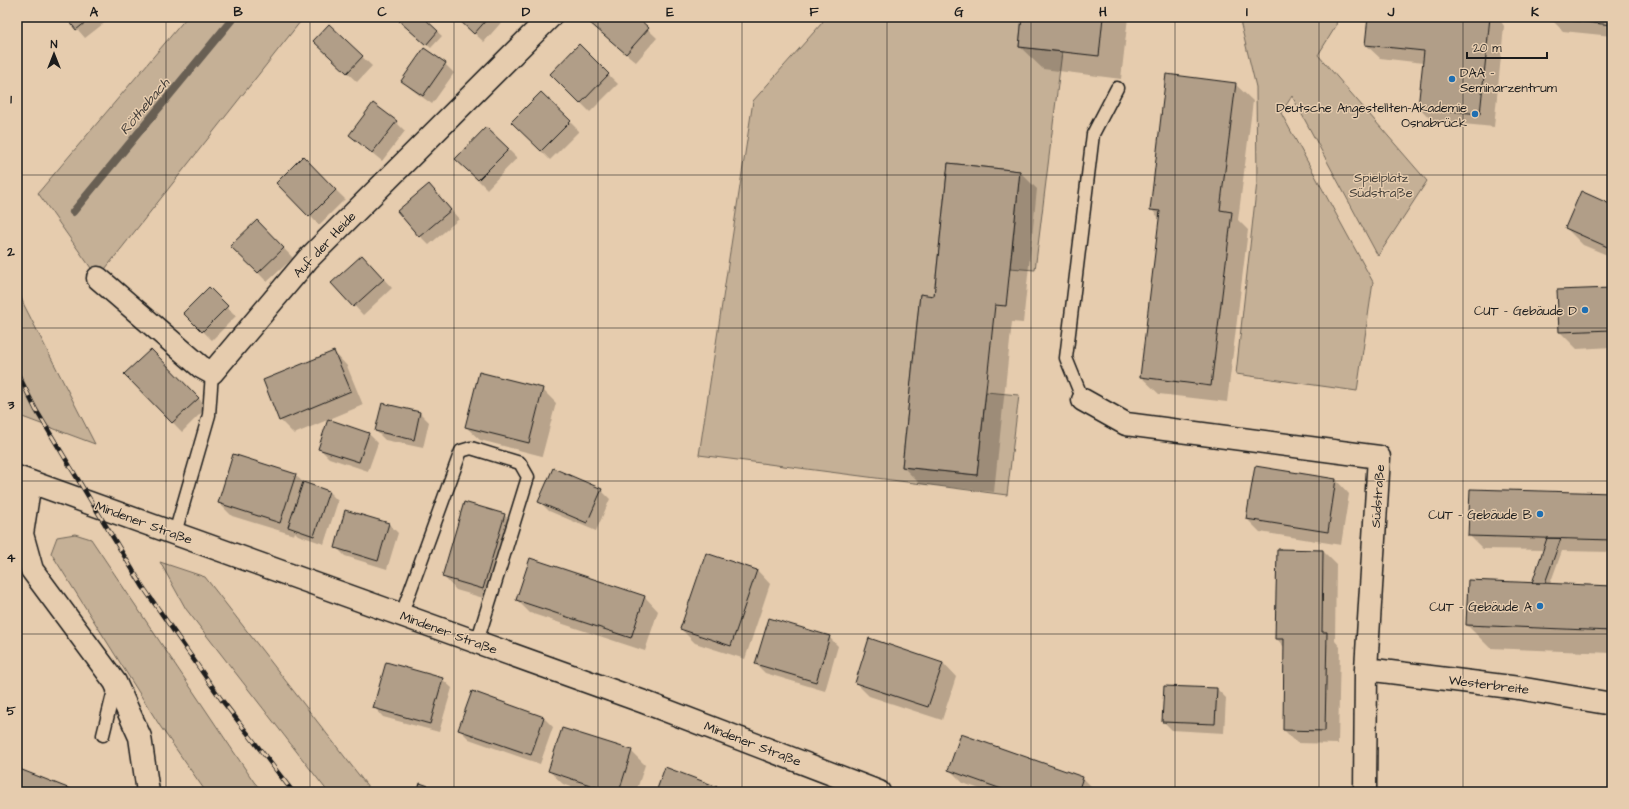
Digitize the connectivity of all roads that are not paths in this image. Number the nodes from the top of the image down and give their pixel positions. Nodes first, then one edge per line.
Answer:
1 (550, 17) edge
2 (1117, 88) dead end
3 (98, 278) dead end
4 (212, 373) junction
5 (1083, 400) joint
6 (24, 479) edge
7 (175, 533) junction
8 (20, 535) edge
9 (402, 616) junction
10 (477, 642) junction
11 (1366, 669) junction
12 (116, 682) junction
13 (1612, 704) edge
14 (103, 735) dead end
15 (148, 792) edge
16 (879, 792) edge
17 (1365, 792) edge

1 - 4 street, Auf der Heide
2 - 5 lane
3 - 4 street
4 - 7 lane
5 - 11 street, Südstraße
6 - 7 street, Mindener Straße
6 - 8 street
7 - 9 street, Mindener Straße
8 - 12 street
9 - 10 street, Mindener Straße
9 - 10 lane
10 - 16 street, Mindener Straße
11 - 13 street, Westerbreite
11 - 17 street, Südstraße
12 - 14 lane
12 - 15 street

